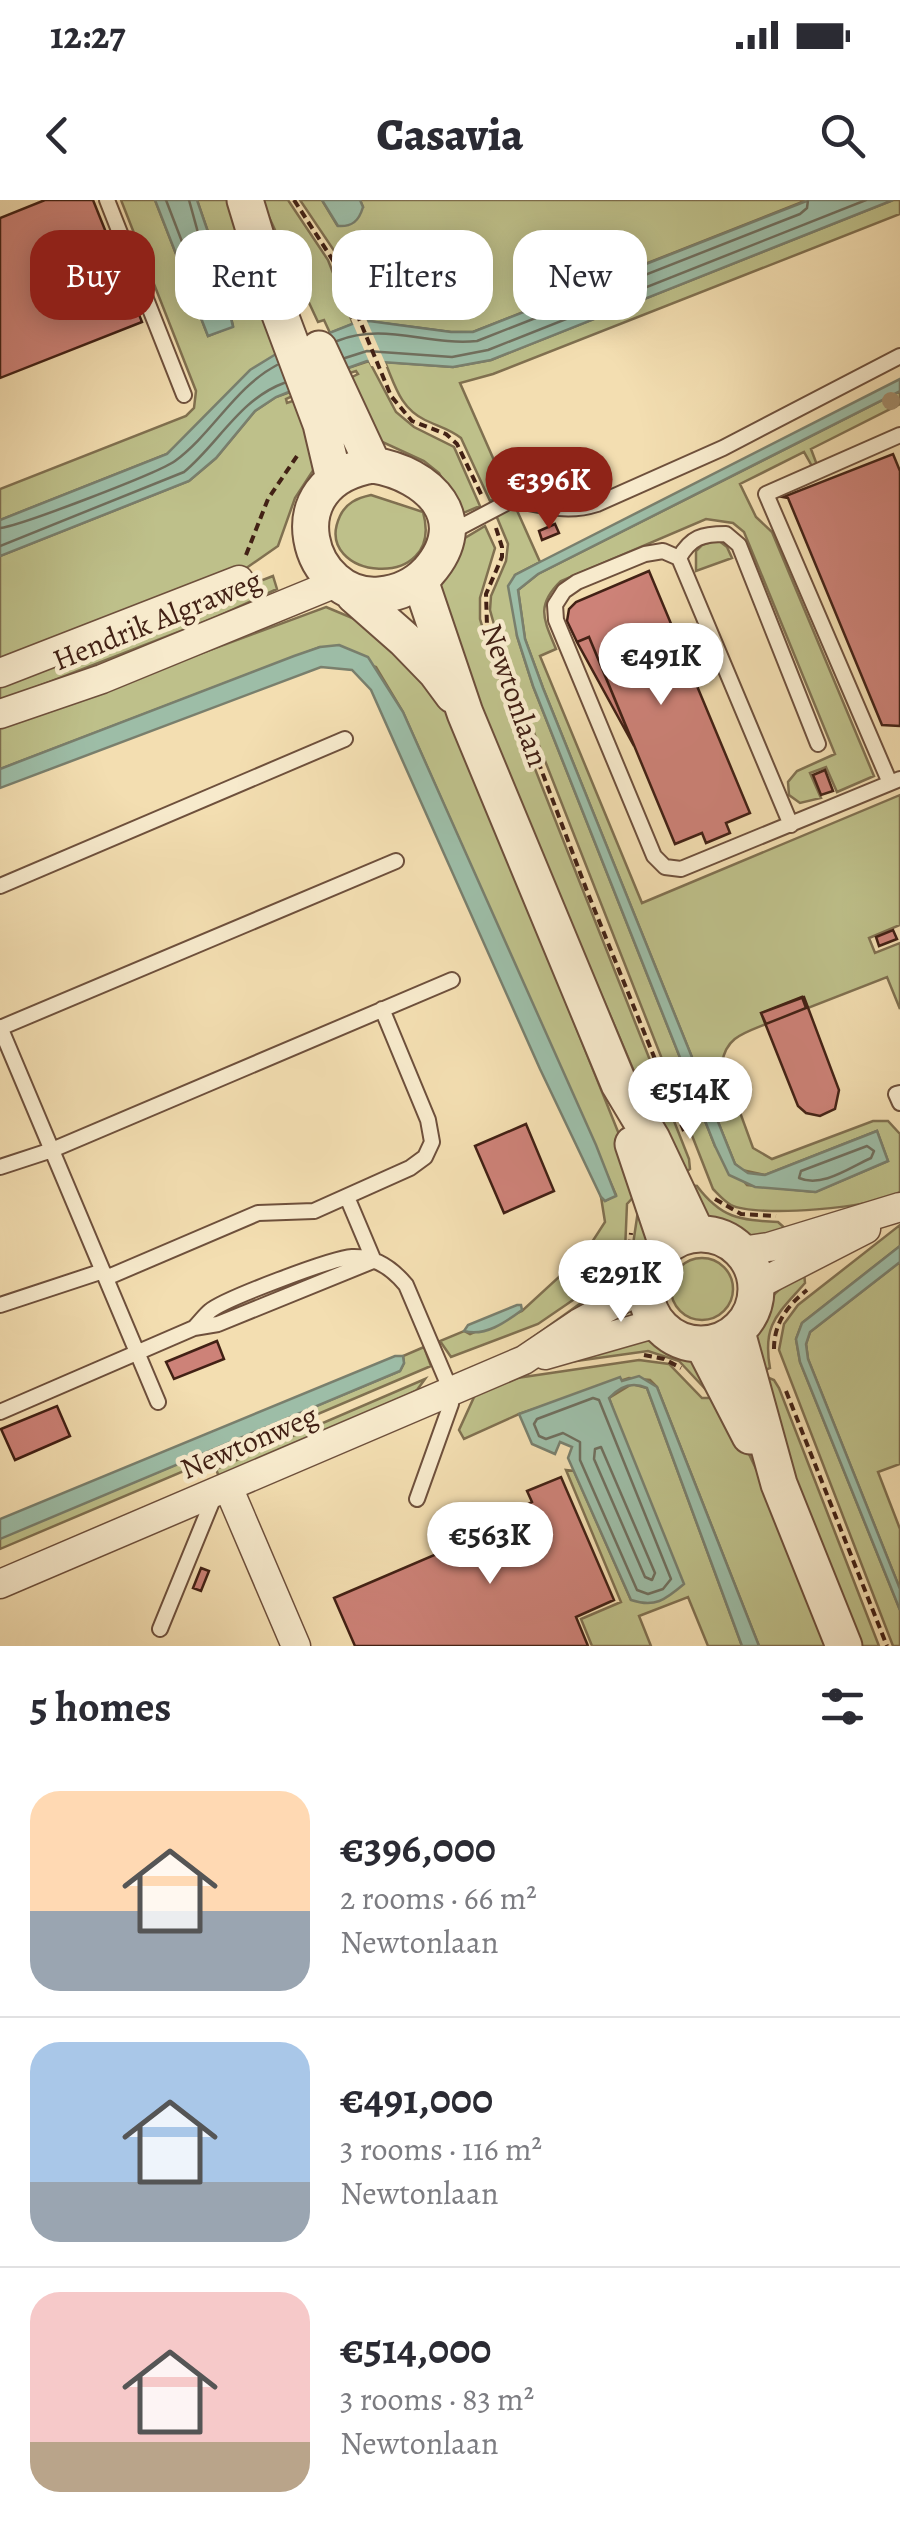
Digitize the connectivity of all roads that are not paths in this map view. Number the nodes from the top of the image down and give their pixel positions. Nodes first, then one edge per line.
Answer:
1 (108, 200) edge
2 (249, 209) edge
3 (900, 356) edge
4 (322, 388) junction
5 (184, 395) dead end
6 (900, 435) edge
7 (373, 466) junction
8 (334, 479) junction
9 (446, 535) junction
10 (678, 558) junction
11 (239, 580) dead end
12 (420, 580) junction
13 (345, 589) junction
14 (0, 673) edge
15 (465, 712) junction
16 (0, 714) edge
17 (346, 740) dead end
18 (818, 744) dead end
19 (895, 781) edge
20 (791, 825) junction
21 (396, 861) dead end
22 (0, 886) edge
23 (452, 980) dead end
24 (382, 1009) junction
25 (0, 1028) edge
26 (52, 1150) junction
27 (0, 1167) edge
28 (347, 1197) junction
29 (900, 1209) edge
30 (682, 1240) junction
31 (741, 1250) junction
32 (374, 1261) junction
33 (104, 1274) junction
34 (630, 1280) junction
35 (756, 1286) junction
36 (0, 1305) edge
37 (737, 1332) junction
38 (650, 1339) junction
39 (138, 1353) junction
40 (693, 1358) junction
41 (524, 1360) junction
42 (451, 1391) junction
43 (158, 1402) dead end
44 (0, 1412) edge
45 (780, 1484) junction
46 (222, 1489) junction
47 (417, 1500) dead end
48 (0, 1584) edge
49 (160, 1629) dead end
50 (296, 1646) edge
51 (844, 1646) edge

1 - 5 lane
2 - 4 street
3 - 9 lane
4 - 7 street
4 - 8 street
6 - 19 lane
7 - 8 street
7 - 9 street
8 - 13 street
9 - 12 street
10 - 18 lane
10 - 20 lane
10 - 20 lane
11 - 14 street, Hendrik Algraweg
12 - 13 street
12 - 15 street, Newtonlaan
13 - 15 street, Newtonlaan
13 - 16 street, Hendrik Algraweg
15 - 30 street, Newtonlaan
17 - 22 lane
19 - 20 lane
21 - 25 lane
23 - 24 lane
24 - 26 lane
24 - 28 lane
25 - 26 lane
26 - 27 lane
26 - 33 lane
28 - 32 lane
28 - 33 lane
29 - 31 street
29 - 35 street
30 - 31 street
30 - 34 street
31 - 35 street
32 - 39 lane
32 - 42 lane
33 - 36 lane
33 - 39 lane
34 - 38 street
34 - 41 street, Newtonweg
35 - 37 street
37 - 40 street
37 - 45 street
38 - 40 street
38 - 41 street, Newtonweg
39 - 43 lane
39 - 44 lane
40 - 45 street
41 - 42 street, Newtonweg
42 - 46 street, Newtonweg
42 - 47 lane
45 - 51 street
46 - 48 street, Newtonweg
46 - 49 lane
46 - 50 street

